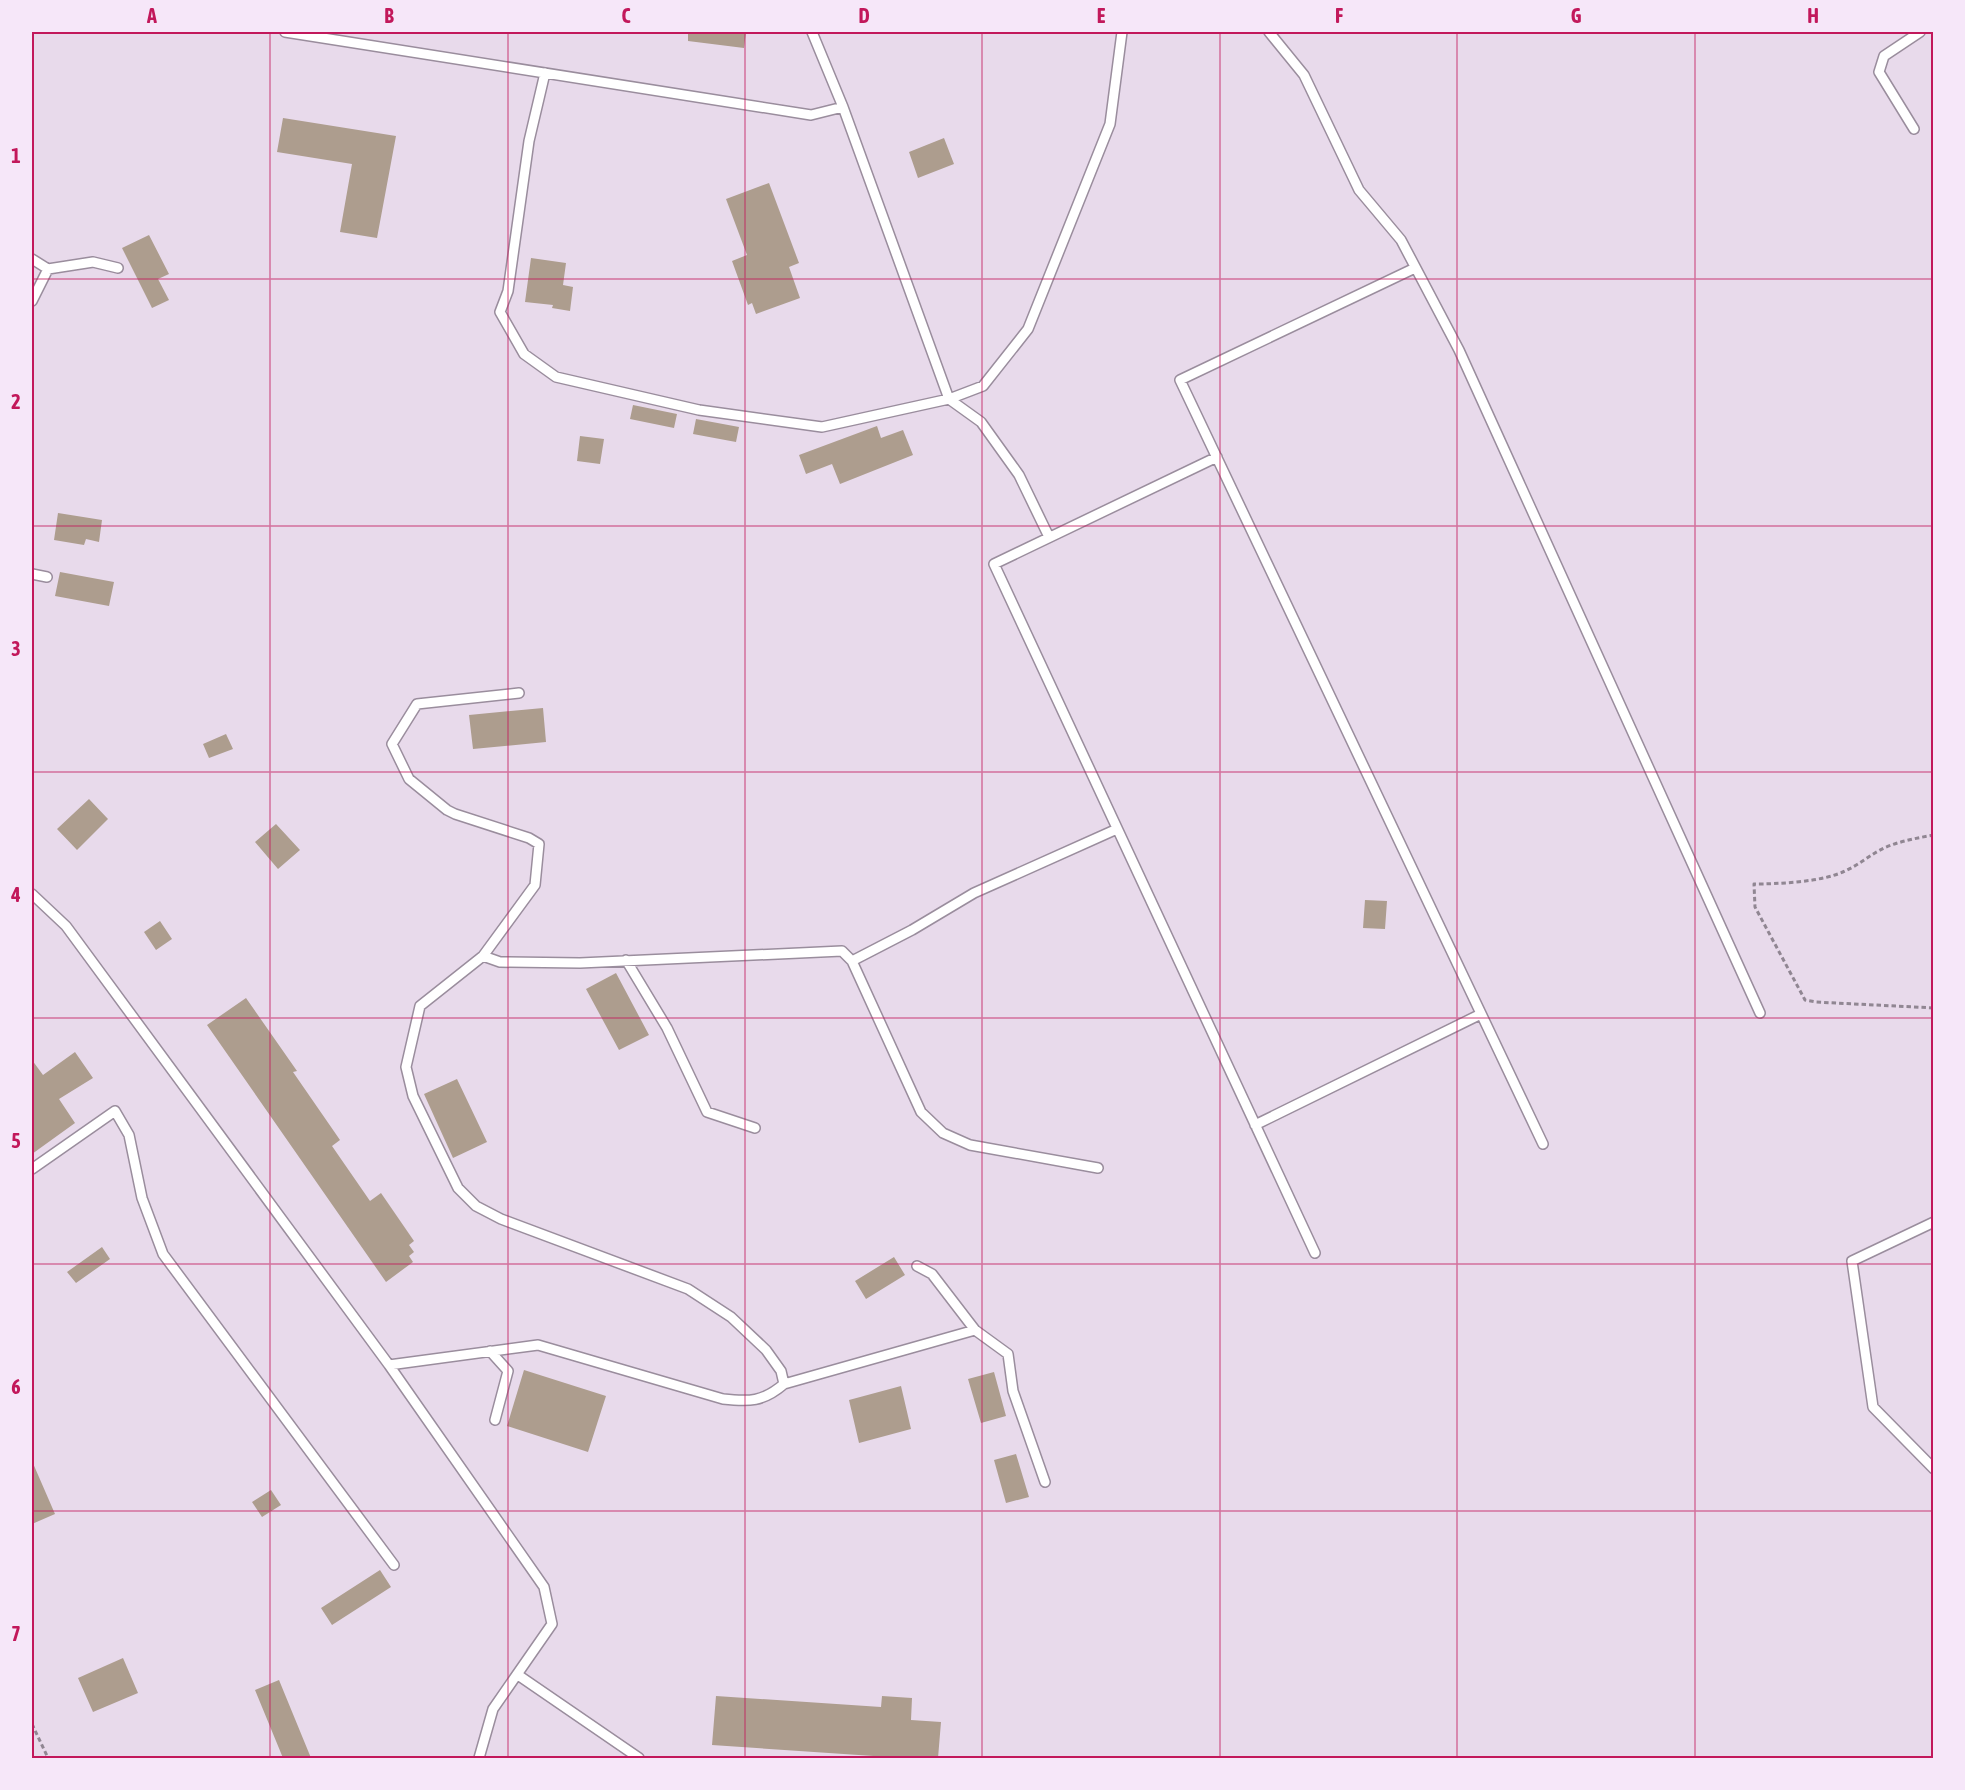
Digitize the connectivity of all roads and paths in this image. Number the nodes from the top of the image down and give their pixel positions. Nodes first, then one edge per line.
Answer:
1 (285, 32) edge
2 (812, 32) edge
3 (1122, 32) edge
4 (1269, 32) edge
5 (1920, 32) edge
6 (545, 73) junction
7 (843, 107) junction
8 (1914, 129) dead end
9 (32, 259) edge
10 (117, 268) dead end
11 (1415, 268) junction
12 (48, 269) junction
13 (32, 302) edge
14 (949, 399) junction
15 (1217, 457) junction
16 (1050, 537) junction
17 (32, 574) edge
18 (47, 577) dead end
19 (519, 693) dead end
20 (1117, 828) junction
21 (1934, 835) edge
22 (32, 894) edge
23 (483, 956) junction
24 (626, 960) junction
25 (852, 961) junction
26 (1934, 1008) edge
27 (1760, 1012) dead end
28 (1481, 1014) junction
29 (1255, 1125) junction
30 (755, 1128) dead end
31 (1543, 1144) dead end
32 (1098, 1168) dead end
33 (32, 1169) edge
34 (1934, 1222) edge
35 (1315, 1252) dead end
36 (917, 1266) dead end
37 (975, 1330) junction
38 (490, 1351) junction
39 (388, 1365) junction
40 (784, 1384) junction
41 (495, 1420) dead end
42 (1934, 1469) edge
43 (1045, 1482) dead end
44 (394, 1565) dead end
45 (518, 1675) junction
46 (32, 1725) edge
47 (48, 1758) edge
48 (479, 1758) edge
49 (639, 1758) edge

1 - 6 lane
2 - 7 lane
3 - 14 lane
4 - 11 lane
5 - 8 lane
6 - 7 lane
6 - 14 lane
7 - 14 lane
9 - 12 lane
10 - 12 lane
11 - 15 lane
11 - 27 lane
12 - 13 lane
14 - 16 lane
15 - 16 lane
15 - 28 lane
16 - 20 lane
17 - 18 lane
19 - 23 lane
20 - 25 lane
20 - 29 lane
21 - 26 path
22 - 39 lane
23 - 24 lane
23 - 40 lane
24 - 25 lane
24 - 30 lane
25 - 32 lane
28 - 29 lane
28 - 31 lane
29 - 35 lane
33 - 44 lane
34 - 42 lane
36 - 37 lane
37 - 40 lane
37 - 43 lane
38 - 39 lane
38 - 40 lane
38 - 41 lane
39 - 45 lane
45 - 48 lane
45 - 49 lane
46 - 47 path

